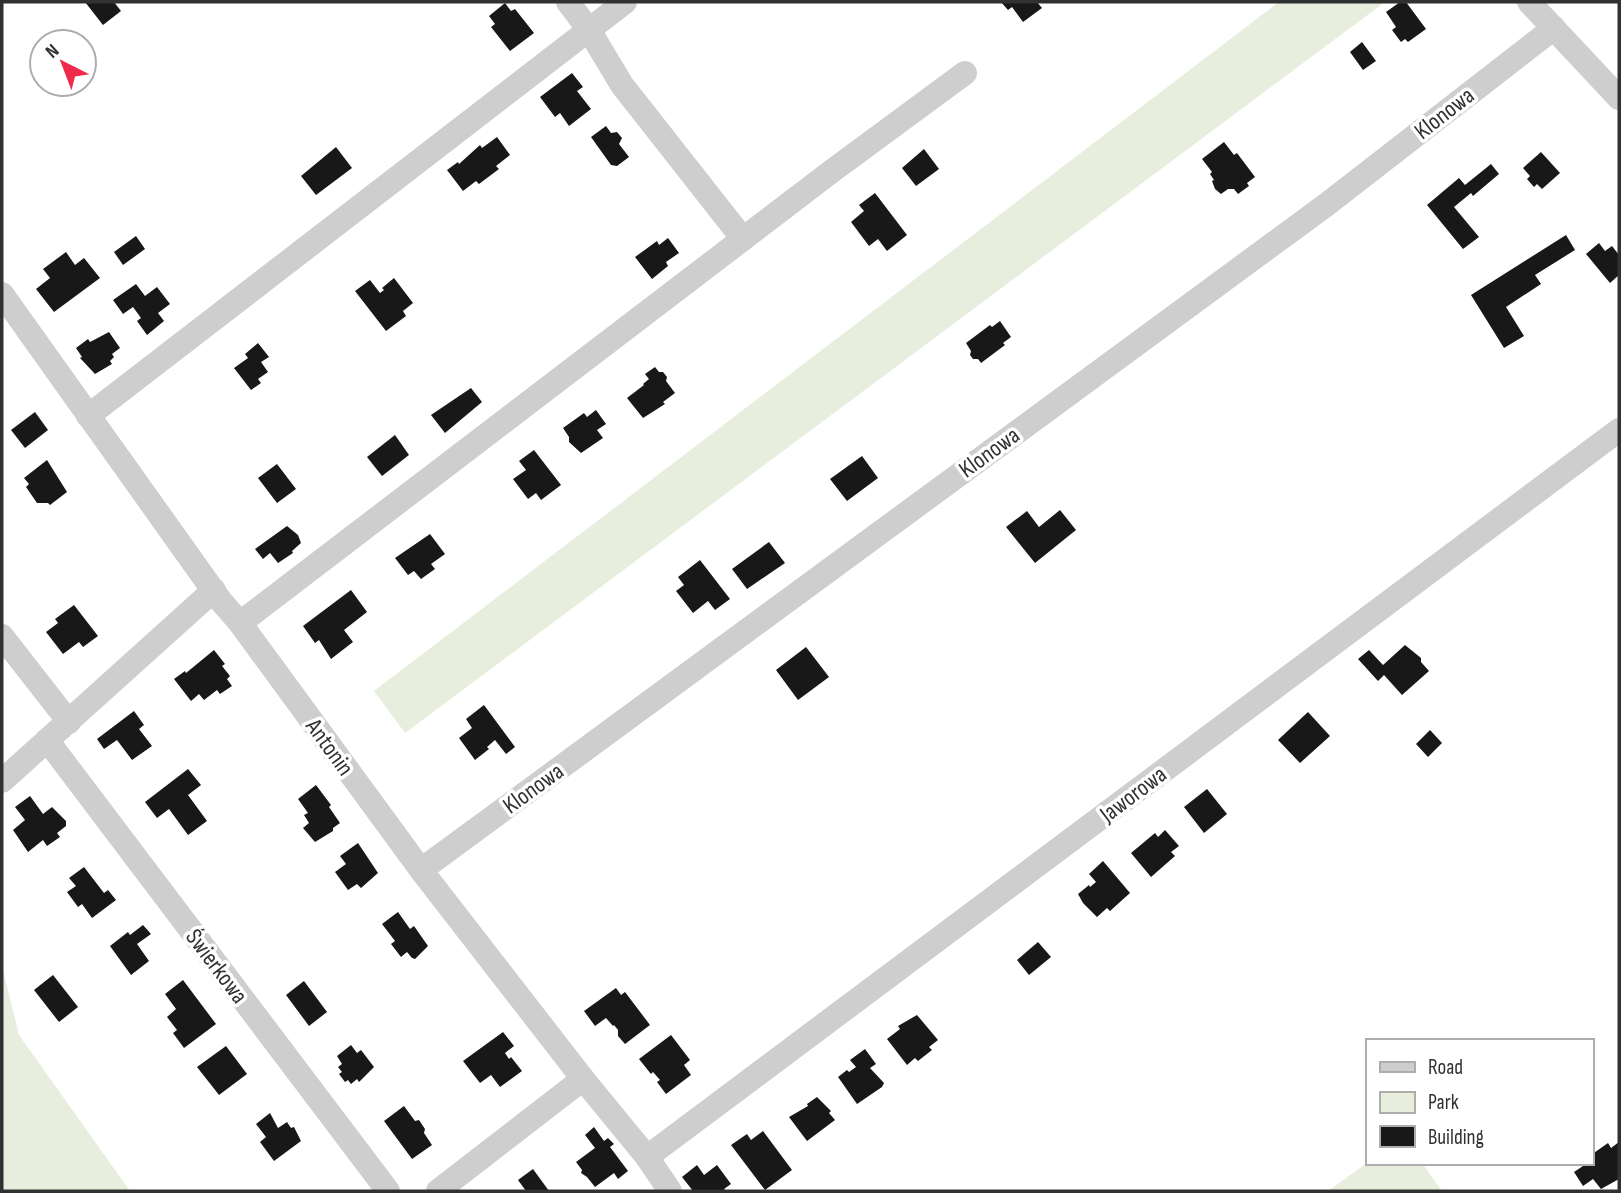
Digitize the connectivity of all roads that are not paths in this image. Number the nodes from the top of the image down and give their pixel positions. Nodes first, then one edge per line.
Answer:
1 (568, 2) edge
2 (625, 2) edge
3 (1529, 2) edge
4 (1554, 28) junction
5 (589, 30) junction
6 (965, 73) dead end
7 (1619, 98) edge
8 (743, 239) junction
9 (2, 294) edge
10 (88, 416) junction
11 (1619, 430) edge
12 (214, 590) junction
13 (240, 623) junction
14 (2, 635) edge
15 (69, 722) junction
16 (47, 740) junction
17 (2, 781) edge
18 (421, 870) junction
19 (583, 1079) junction
20 (648, 1157) junction
21 (388, 1191) edge
22 (439, 1191) edge
23 (670, 1191) edge

1 - 5 street
2 - 5 street
3 - 4 street
4 - 7 street
4 - 18 street, Klonowa
5 - 8 street
5 - 10 street
6 - 8 street
8 - 13 street
9 - 10 street, Antonin
10 - 12 street, Antonin
11 - 20 street, Jaworowa
12 - 13 street, Antonin
12 - 15 street
13 - 18 street, Antonin
14 - 15 street
15 - 16 street
16 - 17 street
16 - 21 street, Świerkowa
18 - 19 street, Antonin
19 - 20 street, Antonin
19 - 22 street
20 - 23 street, Antonin

